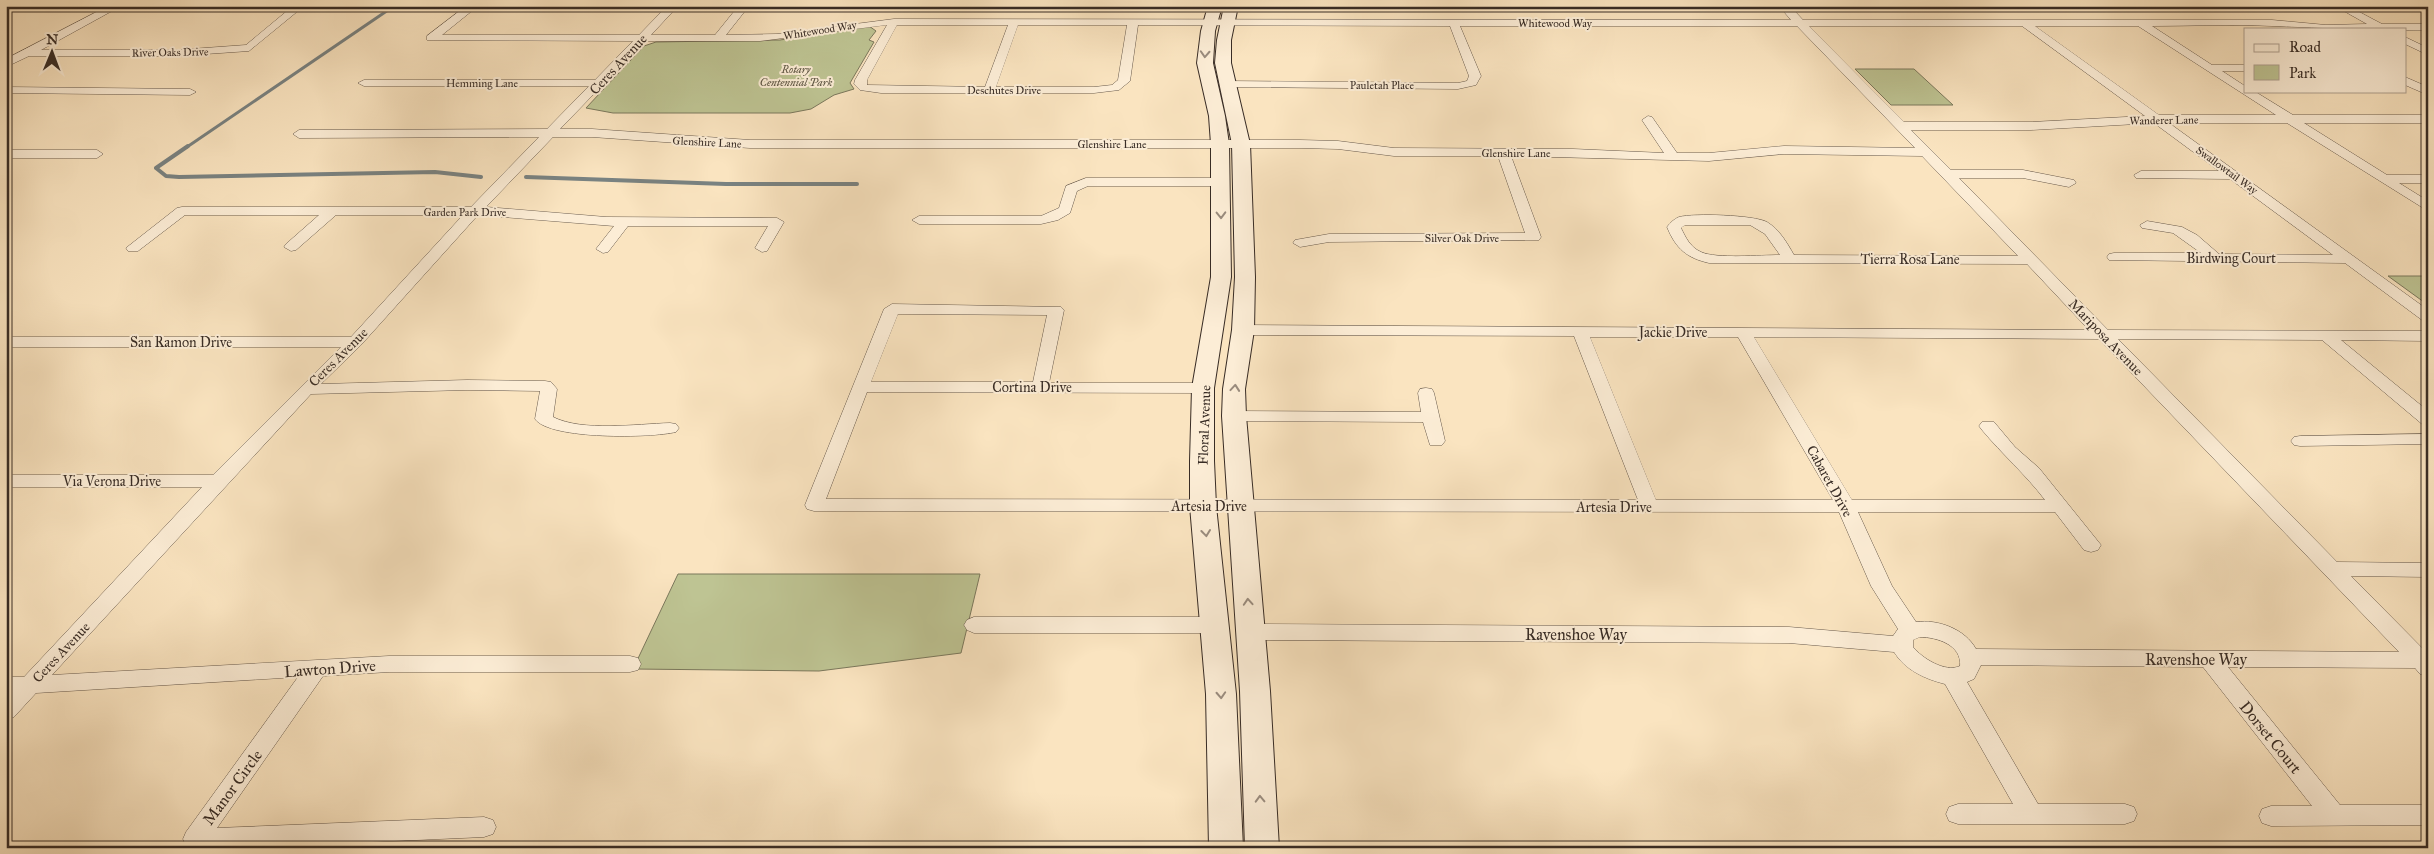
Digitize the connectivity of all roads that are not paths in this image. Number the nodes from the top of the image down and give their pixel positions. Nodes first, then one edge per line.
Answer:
1 (116, 6) edge
2 (299, 6) edge
3 (473, 6) edge
4 (673, 6) edge
5 (1784, 6) edge
6 (2340, 6) edge
7 (740, 11) dead end
8 (1221, 14) edge
9 (894, 22) junction
10 (1014, 22) junction
11 (1133, 22) junction
12 (1454, 23) junction
13 (1801, 24) junction
14 (2026, 24) junction
15 (2141, 24) junction
16 (2311, 27) edge
17 (2428, 27) edge
18 (2381, 28) edge
19 (642, 38) junction
20 (718, 38) junction
21 (2406, 41) edge
22 (2428, 52) edge
23 (27, 53) junction
24 (6, 64) edge
25 (2210, 68) junction
26 (2244, 68) edge
27 (2406, 81) edge
28 (364, 83) dead end
29 (600, 83) junction
30 (1227, 84) junction
31 (6, 90) edge
32 (989, 90) junction
33 (2244, 90) edge
34 (190, 92) dead end
35 (2248, 92) edge
36 (2428, 92) edge
37 (2158, 119) junction
38 (2289, 119) junction
39 (2428, 119) edge
40 (1648, 120) dead end
41 (1900, 126) junction
42 (552, 133) junction
43 (299, 134) dead end
44 (1231, 144) junction
45 (1924, 152) junction
46 (1503, 153) junction
47 (6, 154) edge
48 (96, 154) dead end
49 (1673, 157) junction
50 (1946, 174) junction
51 (2141, 175) dead end
52 (2234, 175) junction
53 (2384, 179) junction
54 (2428, 179) edge
55 (1220, 182) junction
56 (2069, 183) dead end
57 (2428, 207) edge
58 (331, 212) junction
59 (475, 212) junction
60 (920, 220) dead end
61 (624, 222) junction
62 (2147, 225) dead end
63 (1300, 243) dead end
64 (291, 247) dead end
65 (133, 248) dead end
66 (762, 248) dead end
67 (603, 249) dead end
68 (2114, 257) dead end
69 (2215, 258) junction
70 (1790, 259) junction
71 (2348, 259) junction
72 (2030, 260) junction
73 (2428, 317) edge
74 (1243, 330) junction
75 (1580, 332) junction
76 (1742, 332) junction
77 (2103, 334) junction
78 (2325, 335) junction
79 (2428, 336) edge
80 (6, 342) edge
81 (355, 342) junction
82 (1040, 387) junction
83 (860, 388) junction
84 (1203, 388) junction
85 (306, 389) junction
86 (1426, 393) dead end
87 (1234, 416) junction
88 (1431, 417) junction
89 (2428, 420) edge
90 (1988, 426) dead end
91 (670, 428) dead end
92 (2428, 439) edge
93 (1436, 441) dead end
94 (2300, 441) dead end
95 (6, 481) edge
96 (218, 481) junction
97 (1845, 505) junction
98 (1203, 506) junction
99 (1239, 506) junction
100 (2058, 506) junction
101 (1650, 507) junction
102 (2091, 545) dead end
103 (2333, 569) junction
104 (2428, 570) edge
105 (974, 624) dead end
106 (1216, 625) junction
107 (1251, 632) junction
108 (1907, 638) junction
109 (1971, 657) junction
110 (2209, 659) junction
111 (630, 664) dead end
112 (2424, 664) edge
113 (316, 670) junction
114 (1952, 676) junction
115 (6, 685) edge
116 (31, 685) junction
117 (6, 711) edge
118 (2031, 813) junction
119 (1958, 814) dead end
120 (2125, 814) dead end
121 (2333, 814) junction
122 (2428, 815) edge
123 (2271, 816) dead end
124 (484, 827) dead end
125 (1226, 848) edge
126 (1262, 848) edge

1 - 23 street
2 - 23 street, River Oaks Drive
3 - 19 street, Whitewood Way
4 - 19 street, Ceres Avenue
5 - 13 street, Mariposa Avenue
6 - 18 street
7 - 20 street
8 - 11 street, Whitewood Way
8 - 12 street, Whitewood Way
8 - 30 street, Floral Avenue
8 -> 44 street, Floral Avenue
9 - 10 street, Whitewood Way
9 - 20 street, Whitewood Way
9 - 32 street, Deschutes Drive
10 - 11 street, Whitewood Way
10 - 32 street
11 - 32 street, Deschutes Drive
12 - 13 street, Whitewood Way
12 - 30 street, Pauletah Place
13 - 14 street, Whitewood Way
13 - 41 street, Mariposa Avenue
14 - 15 street, Whitewood Way
14 - 37 street, Swallowtail Way
15 - 16 street, Whitewood Way
15 - 25 street
16 - 18 street, Whitewood Way
17 - 18 street, Whitewood Way
19 - 20 street, Whitewood Way
19 - 29 street, Ceres Avenue
21 - 22 street
23 - 24 street
25 - 26 street
25 - 33 street
27 - 36 street
28 - 29 street, Hemming Lane
29 - 42 street, Ceres Avenue
30 - 44 street, Floral Avenue
31 - 34 street
35 - 38 street
37 - 38 street, Wanderer Lane
37 - 41 street, Wanderer Lane
37 - 52 street, Swallowtail Way
38 - 39 street, Wanderer Lane
38 - 53 street
40 - 49 street
41 - 45 street, Mariposa Avenue
42 - 43 street, Glenshire Lane
42 - 44 street, Glenshire Lane
42 - 59 street, Ceres Avenue
44 - 46 street, Glenshire Lane
44 - 55 street, Floral Avenue
44 - 74 street, Floral Avenue
45 - 49 street, Glenshire Lane
45 - 50 street, Mariposa Avenue
46 - 49 street, Glenshire Lane
46 - 63 street, Silver Oak Drive
47 - 48 street
50 - 56 street
50 - 72 street, Mariposa Avenue
51 - 52 street
52 - 71 street, Swallowtail Way
53 - 54 street
53 - 57 street
55 - 60 street
55 -> 84 street, Floral Avenue
58 - 59 street, Garden Park Drive
58 - 64 street
58 - 65 street, Garden Park Drive
59 - 61 street, Garden Park Drive
59 - 81 street, Ceres Avenue
61 - 66 street, Garden Park Drive
61 - 67 street
62 - 69 street
68 - 69 street, Birdwing Court
69 - 71 street, Birdwing Court
70 - 70 street, Tierra Rosa Lane
70 - 72 street, Tierra Rosa Lane
71 - 73 street, Swallowtail Way
72 - 77 street, Mariposa Avenue
74 - 75 street, Jackie Drive
87 -> 74 street, Floral Avenue
75 - 76 street, Jackie Drive
75 - 101 street
76 - 77 street, Jackie Drive
76 - 97 street, Cabaret Drive
77 - 78 street, Jackie Drive
77 - 103 street, Mariposa Avenue
78 - 79 street, Jackie Drive
78 - 89 street
80 - 81 street, San Ramon Drive
81 - 85 street, Ceres Avenue
82 - 83 street, Cortina Drive
82 - 83 street, Artesia Drive
82 - 84 street, Cortina Drive
83 - 98 street, Artesia Drive
84 - 98 street, Floral Avenue
85 - 91 street
85 - 96 street, Ceres Avenue
86 - 88 street
87 - 88 street
87 - 99 street, Floral Avenue
88 - 93 street
90 - 100 street
92 - 94 street
95 - 96 street, Via Verona Drive
96 - 116 street, Ceres Avenue
97 - 100 street, Artesia Drive
97 - 101 street, Artesia Drive
97 - 108 street, Cabaret Drive
98 - 99 street, Artesia Drive
98 -> 106 street, Floral Avenue
99 - 101 street, Artesia Drive
107 -> 99 street, Floral Avenue
100 - 102 street
103 - 104 street
103 - 112 street, Mariposa Avenue
105 - 106 street
106 -> 125 street, Floral Avenue
107 - 108 street, Ravenshoe Way
126 -> 107 street, Floral Avenue
108 - 109 street
108 - 114 street
109 - 110 street, Ravenshoe Way
109 - 114 street
110 - 112 street, Ravenshoe Way
110 - 121 street, Dorset Court
111 - 113 street, Lawton Drive
113 - 116 street, Lawton Drive
113 - 124 street, Manor Circle
114 - 118 street
115 - 116 street, Lawton Drive
116 - 117 street, Ceres Avenue
118 - 119 street
118 - 120 street
121 - 122 street
121 - 123 street

